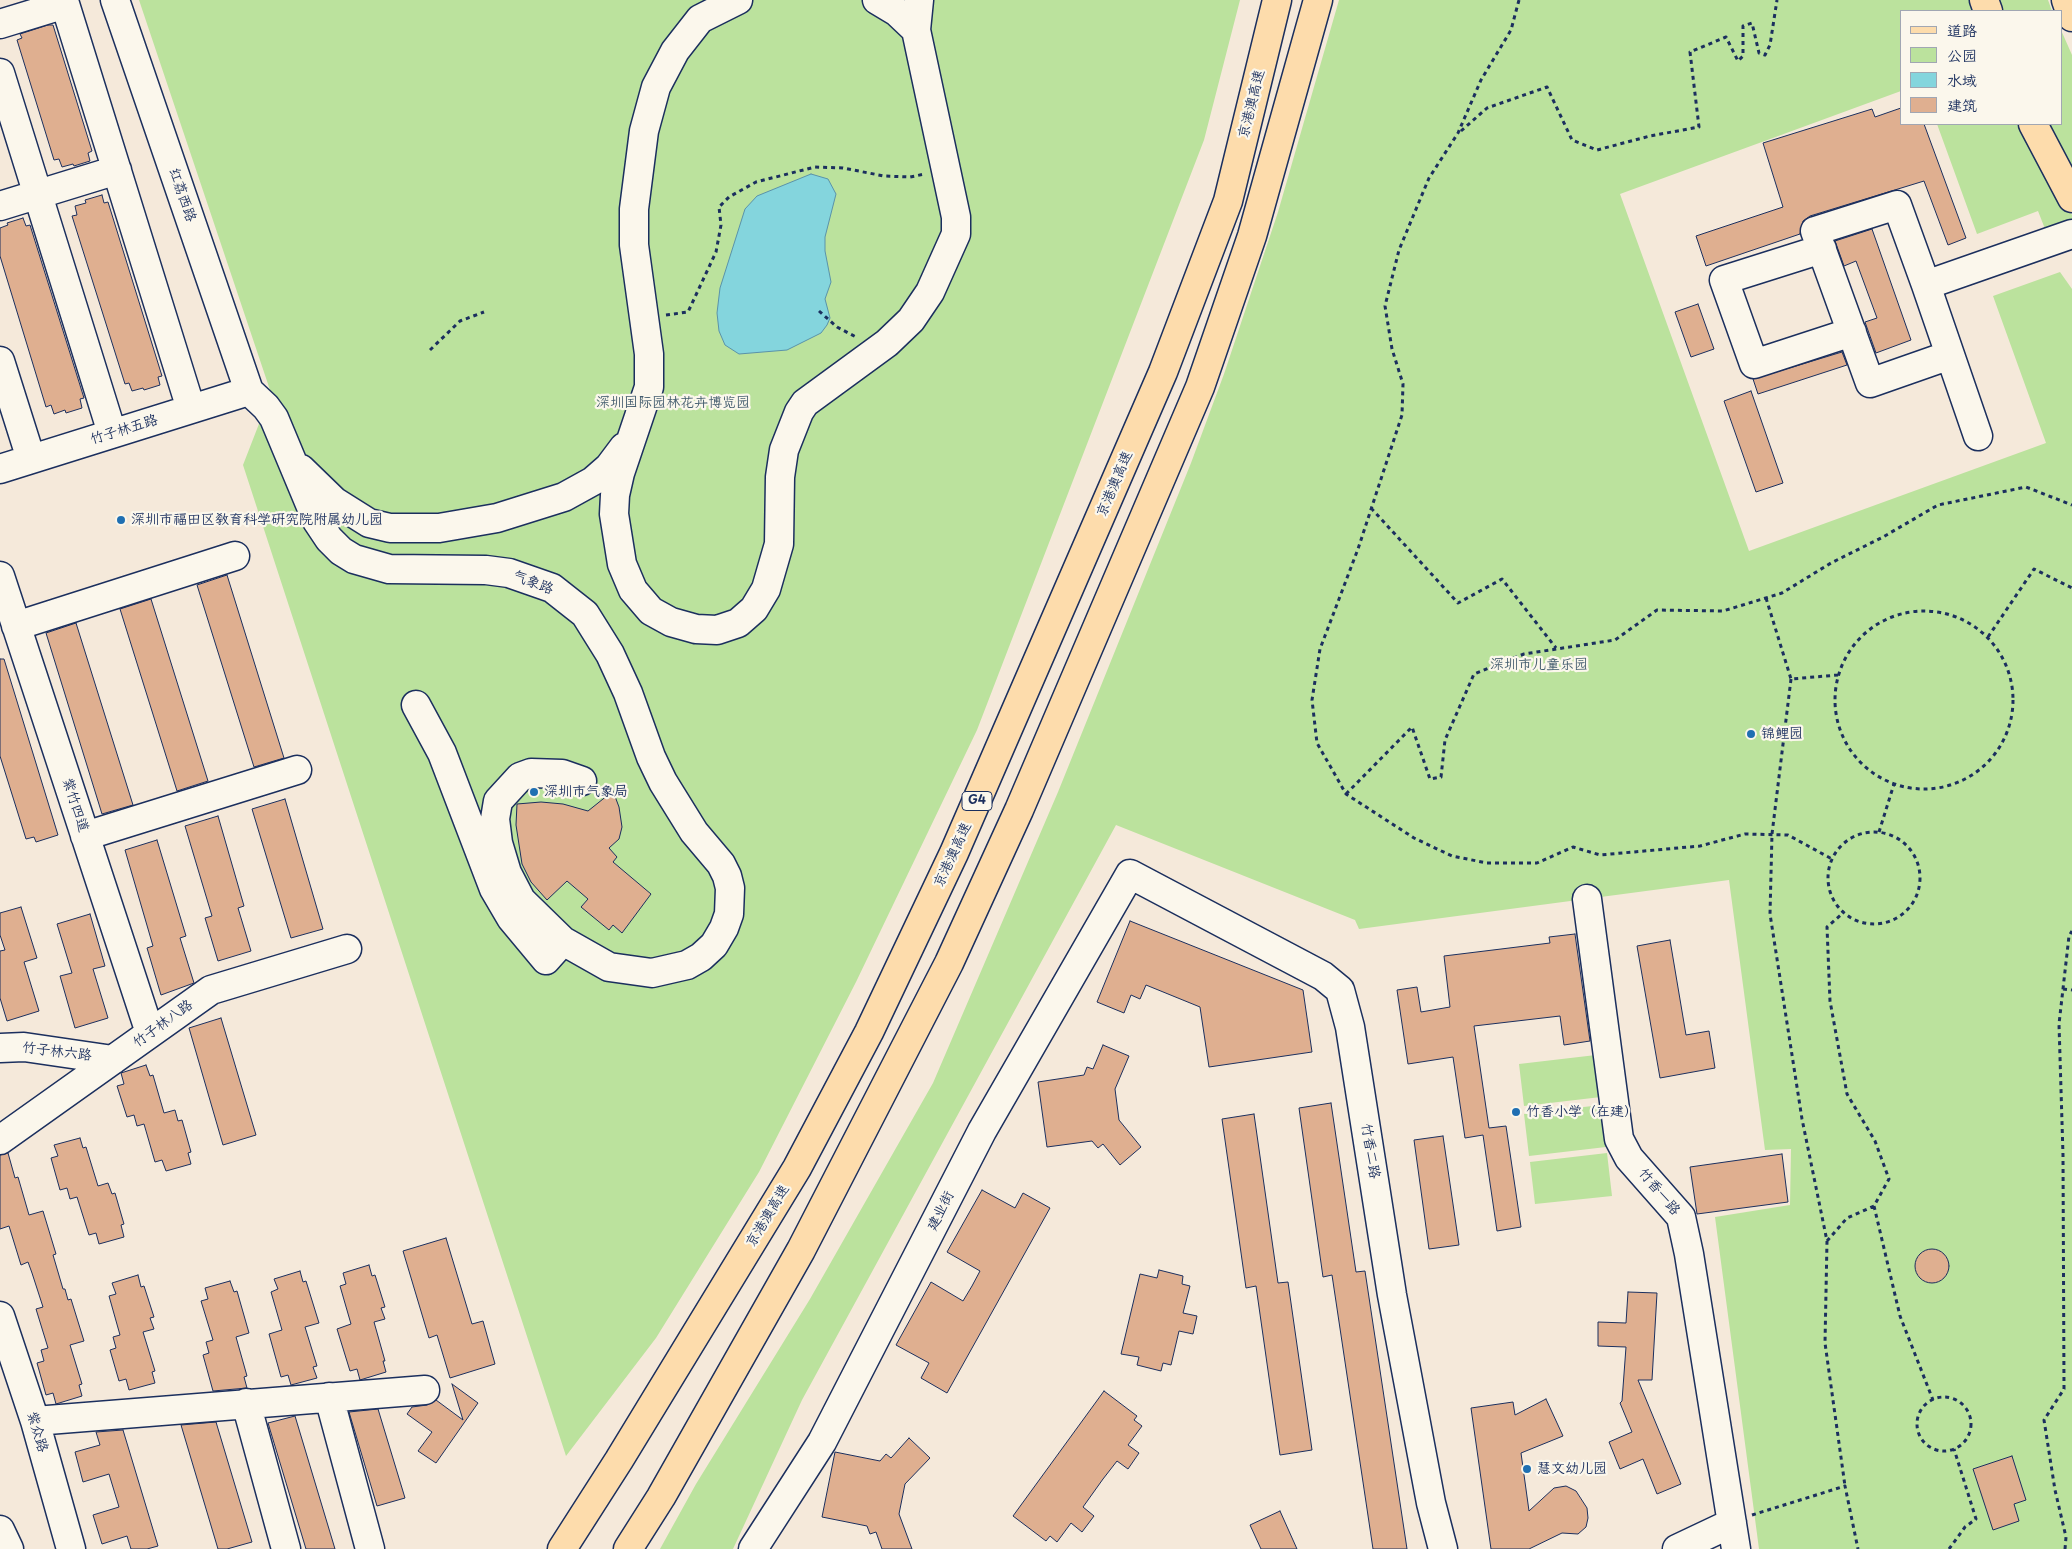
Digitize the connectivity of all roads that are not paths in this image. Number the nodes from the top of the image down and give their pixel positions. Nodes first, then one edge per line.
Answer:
1 (115, 0) edge
2 (738, 0) edge
3 (877, 0) edge
4 (919, 0) edge
5 (1277, 0) edge
6 (1318, 0) edge
7 (2066, 0) edge
8 (2072, 17) edge
9 (0, 24) edge
10 (916, 30) junction
11 (0, 73) edge
12 (2034, 125) edge
13 (117, 170) junction
14 (38, 194) junction
15 (2072, 198) edge
16 (0, 206) edge
17 (2072, 234) edge
18 (1822, 249) junction
19 (1926, 284) junction
20 (1852, 332) junction
21 (1950, 355) junction
22 (0, 361) edge
23 (249, 391) junction
24 (191, 409) junction
25 (636, 426) junction
26 (112, 434) junction
27 (1978, 436) dead end
28 (30, 459) junction
29 (293, 462) junction
30 (0, 469) edge
31 (564, 497) junction
32 (617, 541) junction
33 (235, 556) dead end
34 (0, 576) edge
35 (16, 626) junction
36 (416, 705) dead end
37 (297, 770) dead end
38 (582, 781) dead end
39 (85, 836) junction
40 (1130, 874) joint
41 (1587, 899) dead end
42 (563, 941) junction
43 (347, 949) dead end
44 (150, 1033) junction
45 (0, 1048) edge
46 (113, 1060) junction
47 (0, 1140) edge
48 (0, 1316) edge
49 (425, 1390) dead end
50 (329, 1397) junction
51 (246, 1403) junction
52 (35, 1422) junction
53 (0, 1530) edge
54 (1734, 1536) edge
55 (282, 1548) edge
56 (9, 1549) edge
57 (71, 1549) edge
58 (370, 1549) edge
59 (562, 1549) edge
60 (628, 1549) edge
61 (754, 1549) edge
62 (1443, 1549) edge
63 (1677, 1549) edge

1 - 23 street, 红荔西路
2 - 25 street
3 - 10 street
4 - 10 street
5 - 59 main road, 京港澳高速 / G4
6 - 60 main road
7 - 8 main road
9 - 13 street
10 - 32 street
11 - 14 street
12 - 15 main road
13 - 14 street
13 - 24 street
14 - 16 street
14 - 26 street
17 - 19 street
18 - 19 street
18 - 20 street
18 - 20 street
19 - 21 street
20 - 21 street
21 - 27 street
22 - 28 street
23 - 24 street, 竹子林五路
23 - 29 street, 气象路
24 - 26 street, 竹子林五路
25 - 31 street
25 - 32 street
26 - 28 street, 竹子林五路
28 - 30 street, 竹子林五路
29 - 31 street
29 - 42 street, 气象路
31 - 32 street
33 - 35 street
34 - 35 street, 紫竹四道
35 - 39 street, 紫竹四道
36 - 42 street
37 - 39 street
38 - 42 street, 气象路
39 - 44 street, 紫竹四道
40 - 61 street, 建业街
40 - 62 street, 竹香二路
41 - 54 street, 竹香一路
43 - 44 street, 竹子林八路
44 - 46 street, 竹子林八路
45 - 46 street, 竹子林六路
46 - 47 street, 竹子林八路
48 - 52 street, 紫众路
49 - 50 street
50 - 51 street
50 - 58 street
51 - 52 street
51 - 55 street
52 - 57 street, 紫众路
53 - 56 street
54 - 63 street

